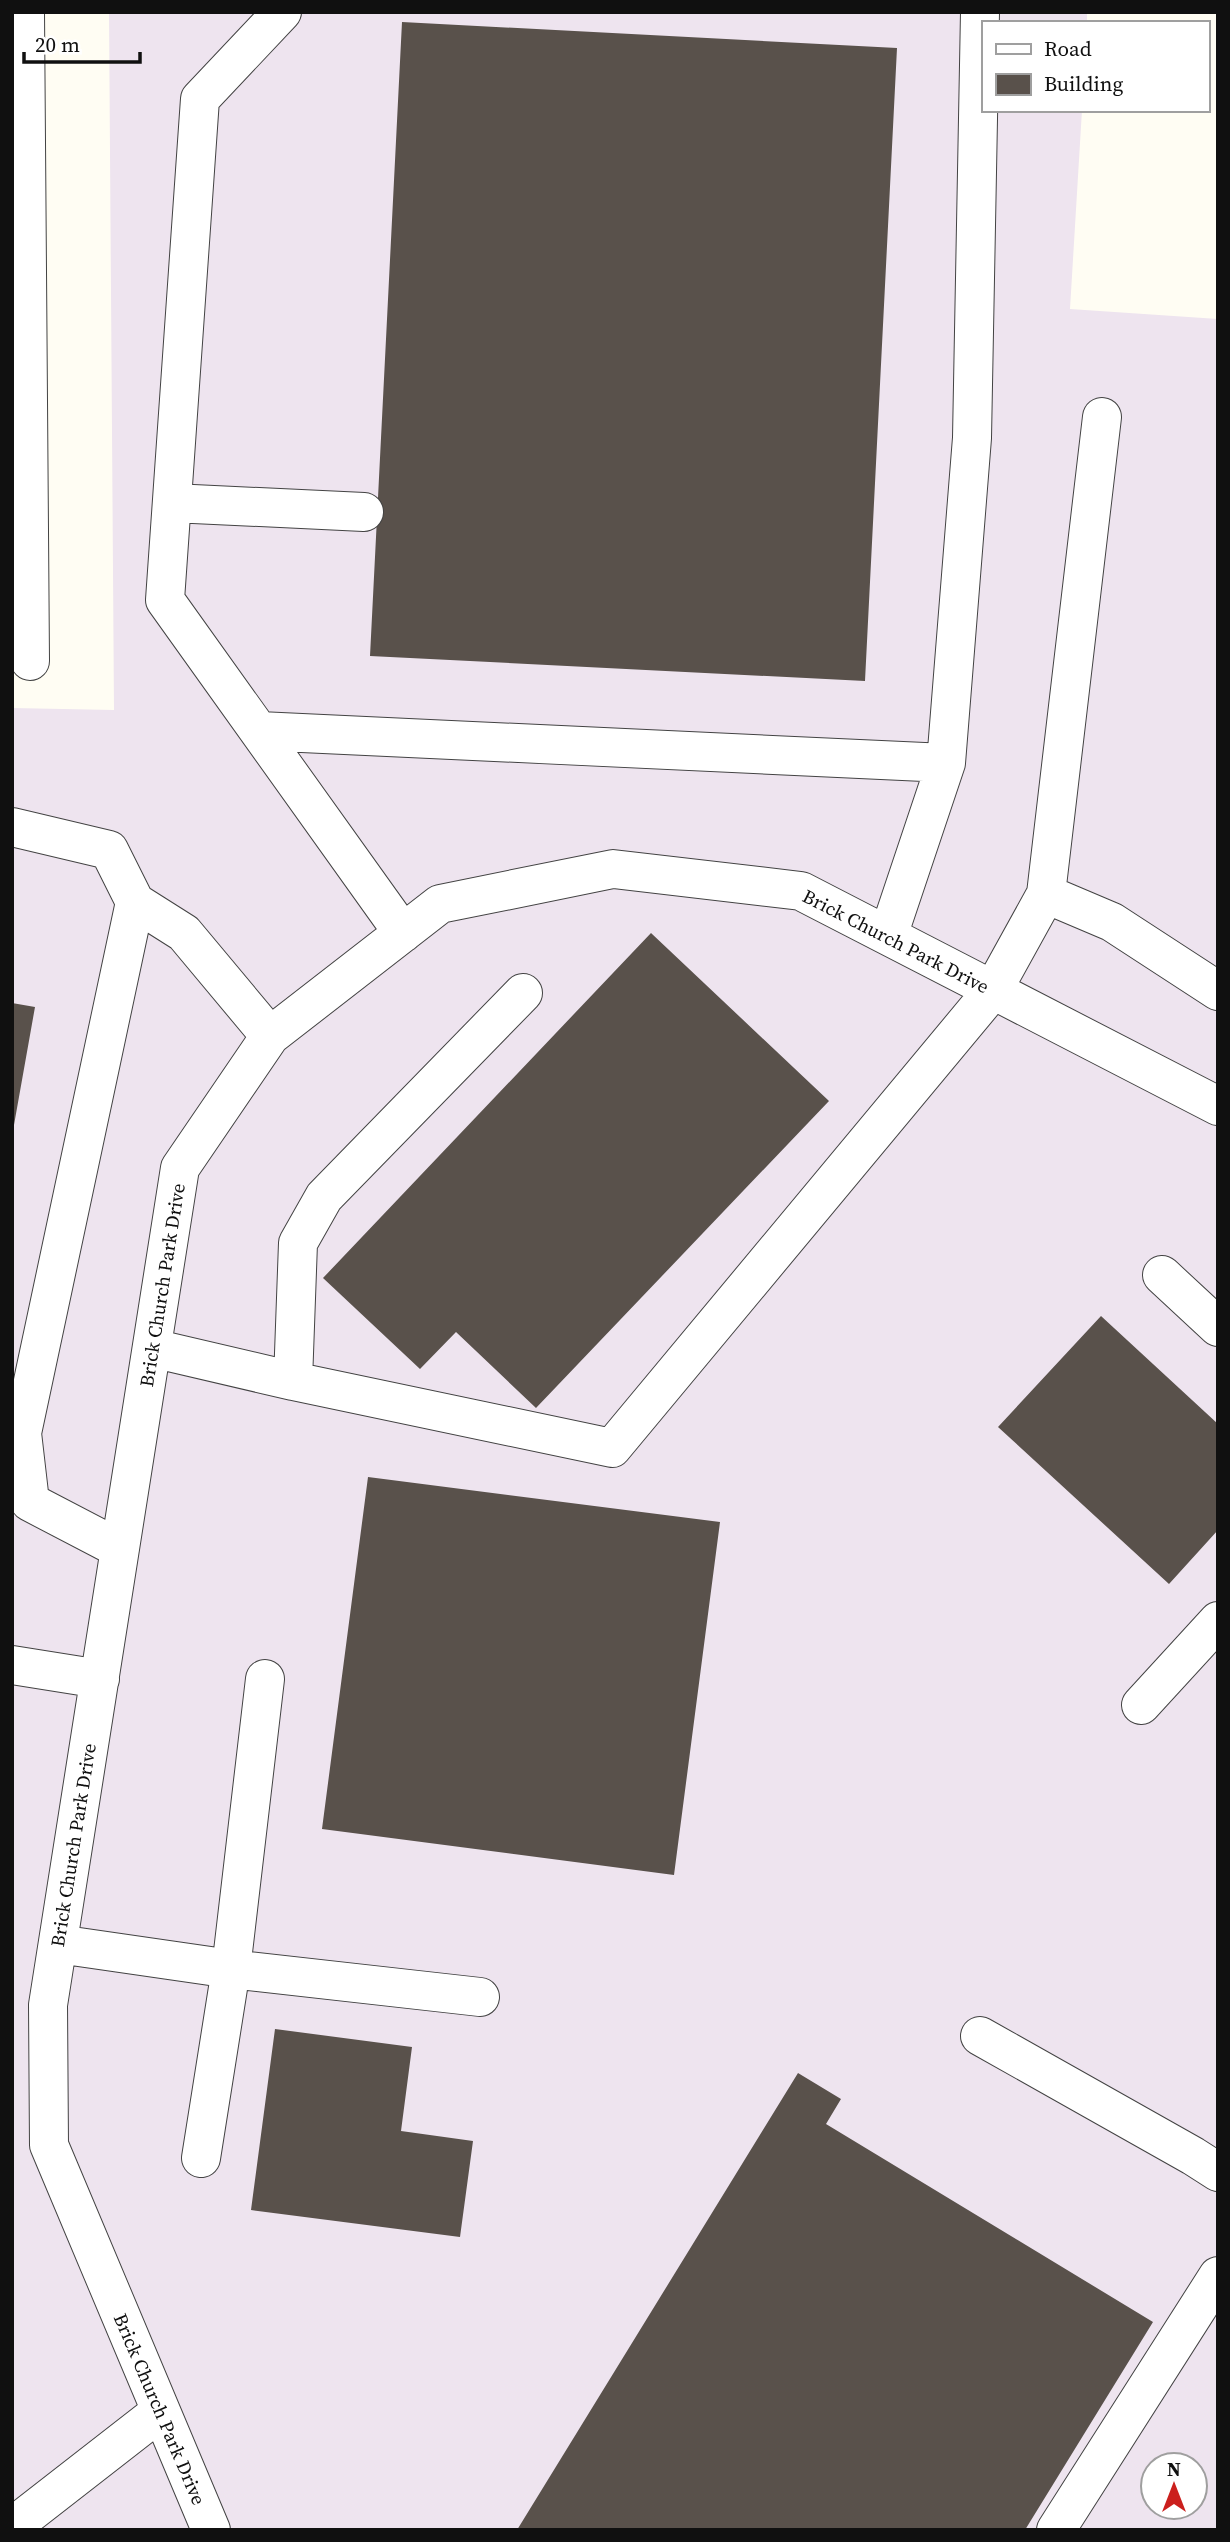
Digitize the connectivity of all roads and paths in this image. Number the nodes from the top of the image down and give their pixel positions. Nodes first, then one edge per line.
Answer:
1 (25, 12) edge
2 (282, 12) edge
3 (980, 12) edge
4 (19, 181) edge
5 (1102, 416) dead end
6 (172, 503) junction
7 (364, 512) dead end
8 (30, 661) dead end
9 (259, 731) junction
10 (946, 762) junction
11 (12, 827) edge
12 (1046, 894) junction
13 (135, 902) junction
14 (403, 933) junction
15 (888, 936) junction
16 (993, 990) junction
17 (1218, 991) edge
18 (523, 993) dead end
19 (270, 1036) junction
20 (1218, 1107) edge
21 (1162, 1275) dead end
22 (1218, 1327) edge
23 (152, 1348) junction
24 (293, 1381) junction
25 (120, 1549) junction
26 (1218, 1621) edge
27 (12, 1665) edge
28 (100, 1679) junction
29 (265, 1679) dead end
30 (1141, 1705) dead end
31 (58, 1944) junction
32 (231, 1969) junction
33 (481, 1997) dead end
34 (980, 2036) dead end
35 (201, 2158) dead end
36 (1218, 2172) edge
37 (1218, 2276) edge
38 (161, 2411) junction
39 (12, 2527) edge
40 (211, 2530) edge
41 (1056, 2530) edge

1 - 4 street
2 - 6 street
3 - 10 street
4 - 8 street
5 - 12 street
6 - 7 street
6 - 9 street
9 - 10 street
9 - 14 street
10 - 15 street
11 - 13 street
12 - 16 street
12 - 17 street
13 - 19 street
13 - 25 street
14 - 15 street, Brick Church Park Drive
14 - 19 street, Brick Church Park Drive
15 - 16 street, Brick Church Park Drive
16 - 20 street, Brick Church Park Drive
16 - 24 street
18 - 24 street
19 - 23 street, Brick Church Park Drive
21 - 22 street
23 - 24 street
23 - 25 street, Brick Church Park Drive
25 - 28 street, Brick Church Park Drive
26 - 30 street
27 - 28 street
28 - 31 street, Brick Church Park Drive
29 - 32 street
31 - 32 street
31 - 38 street, Brick Church Park Drive
32 - 33 street
32 - 35 street
34 - 36 street
37 - 41 street
38 - 39 street
38 - 40 street, Brick Church Park Drive

